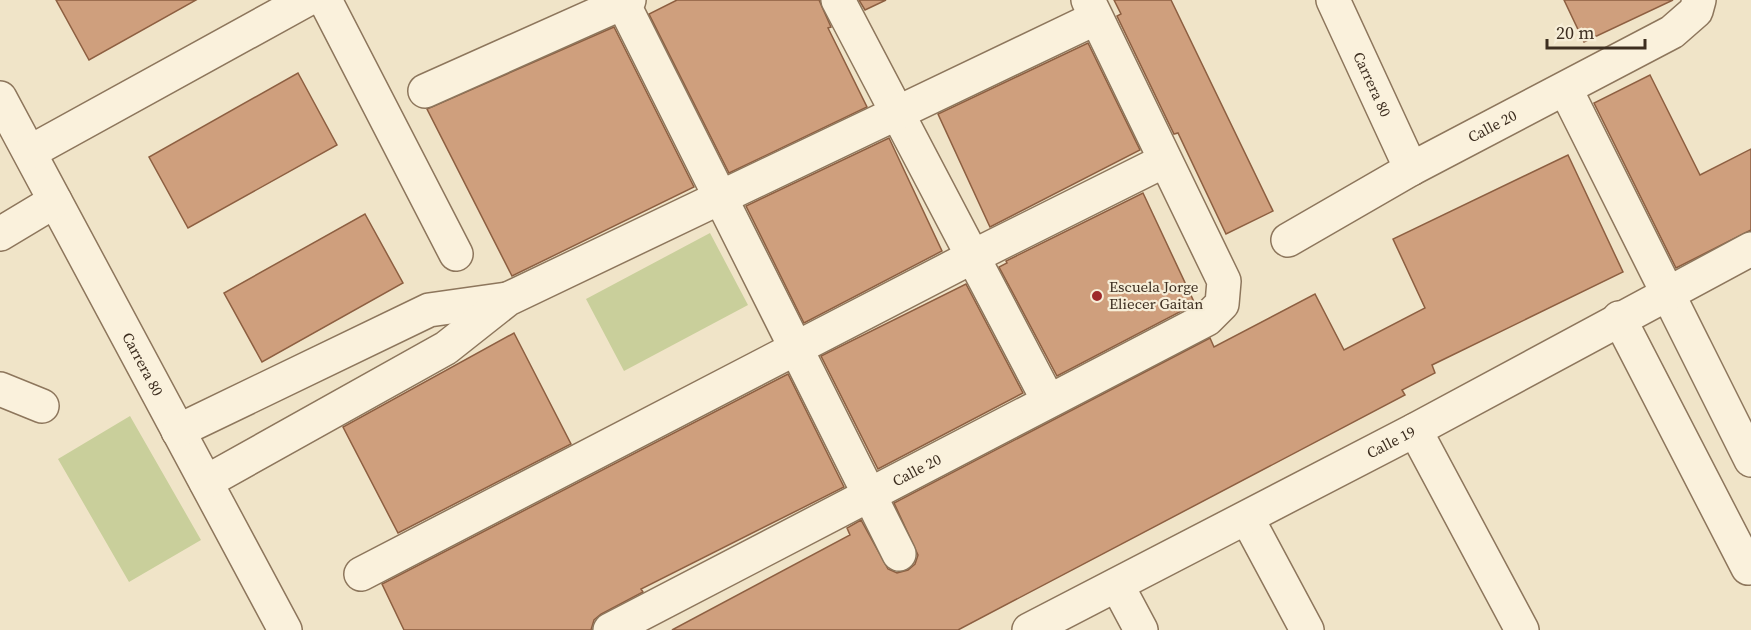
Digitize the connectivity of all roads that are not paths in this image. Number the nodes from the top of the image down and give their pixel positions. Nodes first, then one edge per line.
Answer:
1 (306, 0) edge
2 (325, 0) edge
3 (838, 0) edge
4 (1333, 0) edge
5 (626, 1) edge
6 (1697, 6) edge
7 (1092, 9) edge
8 (1566, 90) junction
9 (425, 91) dead end
10 (0, 98) edge
11 (897, 113) junction
12 (30, 152) junction
13 (1164, 161) junction
14 (1411, 170) junction
15 (720, 197) junction
16 (55, 201) junction
17 (0, 234) edge
18 (1288, 240) dead end
19 (1751, 249) edge
20 (456, 254) dead end
21 (972, 256) junction
22 (1667, 292) junction
23 (508, 298) junction
24 (1619, 318) junction
25 (796, 348) junction
26 (0, 389) edge
27 (1048, 400) junction
28 (42, 406) dead end
29 (1741, 417) edge
30 (178, 430) junction
31 (1415, 430) junction
32 (1751, 460) edge
33 (206, 483) junction
34 (869, 494) junction
35 (1248, 518) junction
36 (899, 554) dead end
37 (1748, 568) dead end
38 (361, 574) dead end
39 (1117, 585) junction
40 (285, 630) edge
41 (610, 630) edge
42 (1029, 630) edge
43 (1141, 630) edge
44 (1307, 630) edge
45 (1522, 630) edge

1 - 12 street
2 - 20 street
3 - 11 street
4 - 14 street, Carrera 80
5 - 9 street
5 - 15 street
6 - 8 street, Calle 20
7 - 11 street
7 - 13 street
8 - 14 street, Calle 20
8 - 22 street
10 - 12 street, Carrera 80
11 - 15 street
11 - 21 street
12 - 16 street, Carrera 80
13 - 21 street
13 - 27 street, Calle 20
14 - 18 street, Calle 20
15 - 23 street
15 - 25 street
16 - 17 street
16 - 30 street, Carrera 80
19 - 22 street, Calle 19
21 - 25 street
21 - 27 street
22 - 24 street, Calle 19
22 - 29 street
23 - 30 street
23 - 33 street
24 - 31 street, Calle 19
24 - 37 street
25 - 34 street
25 - 38 street
26 - 28 street
27 - 34 street, Calle 20
29 - 32 street
30 - 33 street, Carrera 80
31 - 35 street, Calle 19
31 - 45 street
33 - 40 street, Carrera 80
34 - 36 street
34 - 41 street, Calle 20
35 - 39 street, Calle 19
35 - 44 street
39 - 42 street, Calle 19
39 - 43 street

